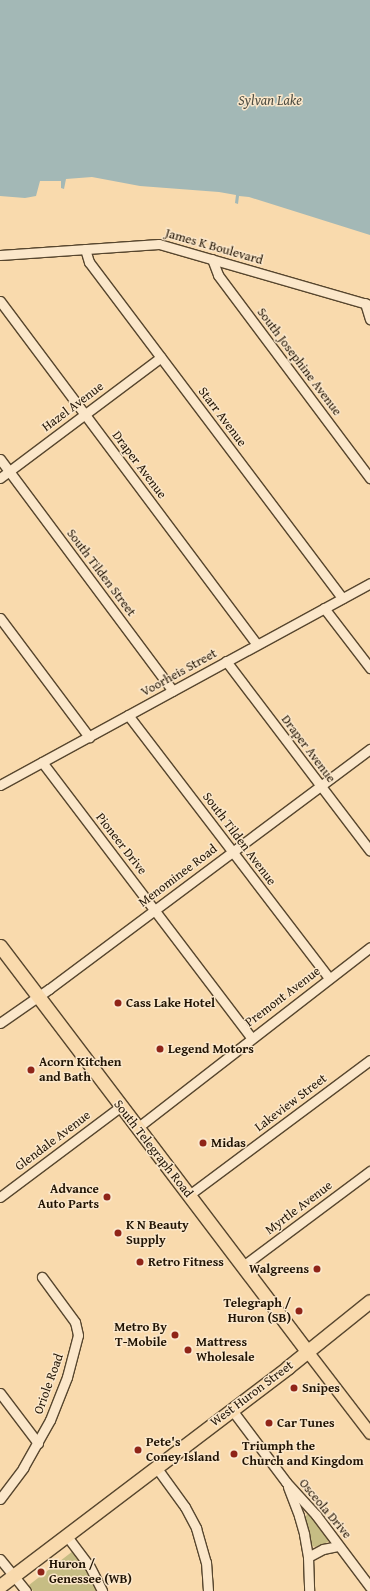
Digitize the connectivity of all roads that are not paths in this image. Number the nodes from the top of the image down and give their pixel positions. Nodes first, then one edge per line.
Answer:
1 (85, 249) junction
2 (0, 255) edge
3 (212, 259) junction
4 (0, 301) edge
5 (367, 304) edge
6 (370, 319) edge
7 (161, 357) junction
8 (85, 414) junction
9 (0, 459) edge
10 (9, 471) junction
11 (0, 478) edge
12 (370, 478) edge
13 (370, 583) edge
14 (342, 598) junction
15 (324, 608) junction
16 (0, 618) edge
17 (257, 644) junction
18 (226, 661) junction
19 (370, 668) edge
20 (173, 691) junction
21 (128, 716) junction
22 (89, 737) junction
23 (370, 749) edge
24 (42, 762) junction
25 (1, 781) edge
26 (320, 786) junction
27 (370, 851) edge
28 (232, 852) junction
29 (155, 909) junction
30 (0, 946) edge
31 (369, 950) edge
32 (329, 978) junction
33 (38, 996) junction
34 (0, 1023) edge
35 (252, 1037) junction
36 (370, 1060) edge
37 (121, 1106) junction
38 (137, 1128) junction
39 (370, 1171) edge
40 (189, 1195) junction
41 (0, 1197) edge
42 (244, 1266) junction
43 (42, 1277) dead end
44 (370, 1301) edge
45 (307, 1351) junction
46 (0, 1393) edge
47 (232, 1410) junction
48 (370, 1433) edge
49 (38, 1443) junction
50 (156, 1467) junction
51 (286, 1482) junction
52 (0, 1499) edge
53 (66, 1535) junction
54 (339, 1546) junction
55 (308, 1557) junction
56 (0, 1559) edge
57 (14, 1576) junction
58 (0, 1586) edge
59 (370, 1587) edge
60 (26, 1591) edge
61 (102, 1591) edge
62 (208, 1591) edge
63 (309, 1591) edge

1 - 2 street, James K Boulevard
1 - 3 street, James K Boulevard
1 - 7 street, Starr Avenue
3 - 5 street, James K Boulevard
3 - 12 street, South Josephine Avenue
4 - 8 street, Draper Avenue
5 - 6 street
7 - 8 street, Hazel Avenue
7 - 14 street, Starr Avenue
8 - 10 street, Hazel Avenue
8 - 17 street, Draper Avenue
9 - 10 street
10 - 11 street, Hazel Avenue
10 - 20 street, South Tilden Street
13 - 14 street, Voorheis Street
14 - 15 street, Voorheis Street
15 - 17 street, Voorheis Street
15 - 19 street
16 - 22 street
17 - 18 street, Voorheis Street
18 - 20 street, Voorheis Street
18 - 26 street, Draper Avenue
20 - 21 street, Voorheis Street
21 - 22 street, Voorheis Street
21 - 28 street, South Tilden Avenue
22 - 24 street, Voorheis Street
23 - 26 street, Menominee Road
24 - 25 street, Voorheis Street
24 - 29 street, Pioneer Drive
26 - 27 street, Draper Avenue
26 - 28 street, Menominee Road
28 - 29 street, Menominee Road
28 - 32 street, South Tilden Avenue
29 - 33 street, Menominee Road
29 - 35 street, Pioneer Drive
30 - 33 highway, South Telegraph Road
31 - 32 street, Premont Avenue
32 - 35 street, Premont Avenue
33 - 34 street, Menominee Road
33 - 37 highway, South Telegraph Road
35 - 38 street, Premont Avenue
36 - 40 street, Lakeview Street
37 - 38 highway, South Telegraph Road
37 - 41 street, Glendale Avenue
38 - 40 highway, South Telegraph Road
39 - 42 street, Myrtle Avenue
40 - 42 highway, South Telegraph Road
42 - 45 highway, South Telegraph Road
43 - 49 street, Oriole Road
44 - 45 highway, West Huron Street
45 - 47 highway, West Huron Street
45 - 48 main road
46 - 49 street
47 - 50 highway, West Huron Street
47 - 51 street, Osceola Drive
49 - 52 street, Oriole Road
50 - 53 highway, West Huron Street
50 - 62 street
51 - 54 street, Osceola Drive
51 - 55 street
53 - 57 highway, West Huron Street
53 - 61 street
54 - 55 street
54 - 59 street, Osceola Drive
55 - 63 street
56 - 57 street
57 - 58 highway, West Huron Street
57 - 60 street

